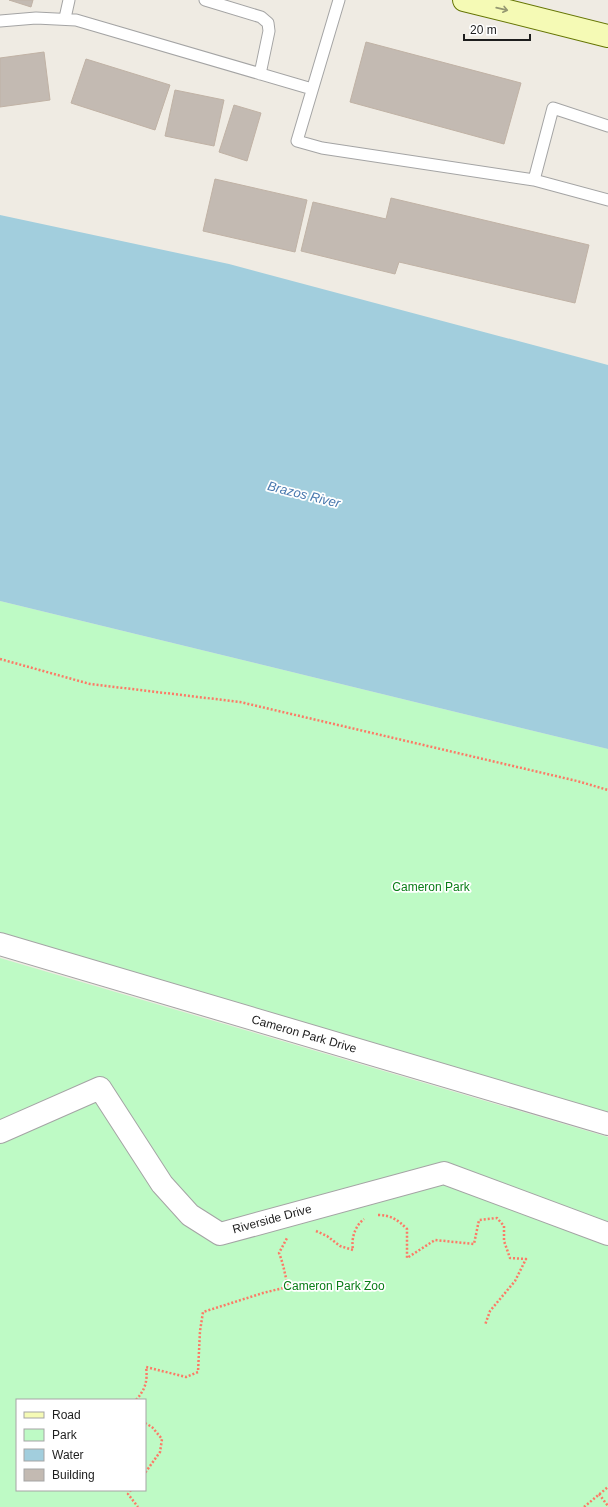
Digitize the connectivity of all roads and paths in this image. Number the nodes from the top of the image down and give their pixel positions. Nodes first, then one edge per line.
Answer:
1 (69, 0) edge
2 (205, 0) edge
3 (339, 0) edge
4 (464, 0) edge
5 (65, 18) junction
6 (0, 22) edge
7 (608, 36) edge
8 (260, 74) junction
9 (312, 89) junction
10 (608, 126) edge
11 (534, 180) junction
12 (608, 200) edge
13 (0, 659) edge
14 (608, 790) edge
15 (0, 944) edge
16 (608, 1124) edge
17 (0, 1132) edge
18 (368, 1216) dead end
19 (375, 1216) dead end
20 (310, 1231) dead end
21 (608, 1234) edge
22 (292, 1235) dead end
23 (485, 1325) dead end
24 (137, 1399) edge
25 (146, 1424) edge
26 (146, 1472) edge
27 (608, 1487) edge
28 (130, 1491) edge
29 (599, 1494) junction
30 (608, 1506) edge
31 (138, 1507) edge
32 (584, 1507) edge

1 - 5 lane
2 - 8 lane
3 - 9 lane
4 -> 7 main road
5 - 6 lane
5 - 8 lane
8 - 9 lane
9 - 11 lane
10 - 11 lane
11 - 12 lane
13 - 14 path
15 - 16 street, Cameron Park Drive
17 - 21 street, Riverside Drive
18 - 20 path
19 - 23 path
22 - 24 path
25 - 26 path
27 - 29 path
28 - 31 path
29 - 30 path
29 - 32 path

